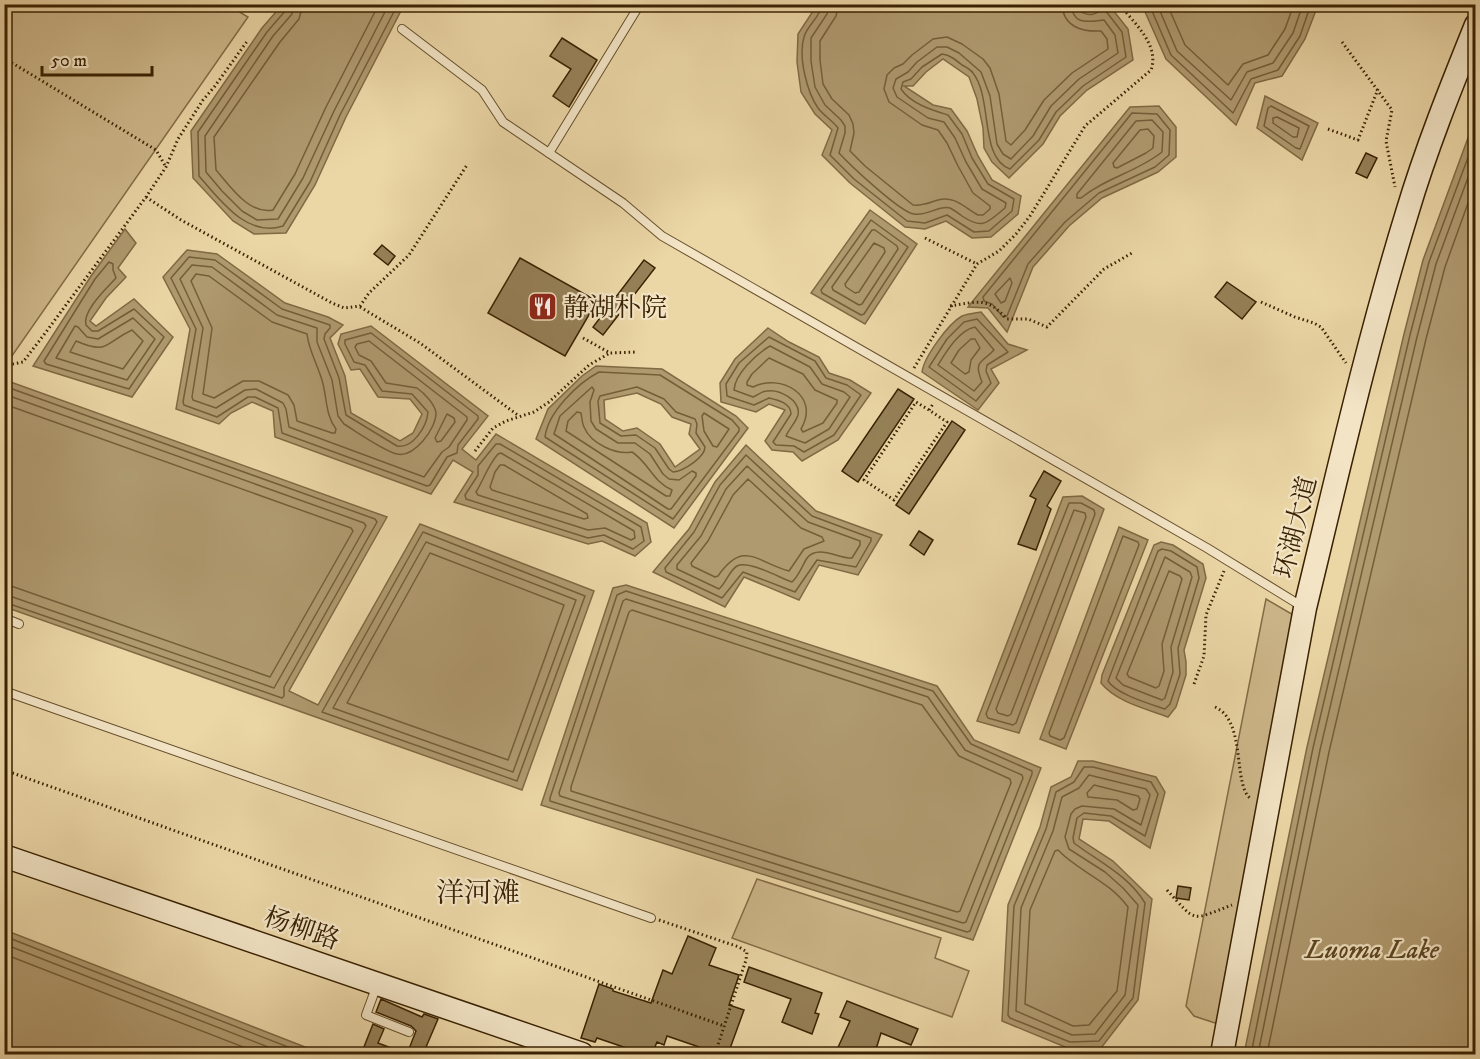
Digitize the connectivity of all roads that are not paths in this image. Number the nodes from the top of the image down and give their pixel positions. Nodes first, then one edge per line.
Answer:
1 (640, 4) edge
2 (1476, 26) edge
3 (402, 29) dead end
4 (549, 153) junction
5 (1305, 608) junction
6 (4, 618) edge
7 (19, 624) dead end
8 (4, 692) edge
9 (4, 856) edge
10 (651, 918) road end
11 (377, 984) junction
12 (409, 1032) dead end
13 (582, 1054) edge
14 (1222, 1054) edge

1 - 4 lane
2 - 5 main road, 环湖大道
3 - 4 lane
4 - 5 lane
5 - 14 main road, 环湖大道
6 - 7 lane
8 - 10 lane
9 - 11 main road, 杨柳路
11 - 12 lane
11 - 13 main road, 杨柳路

